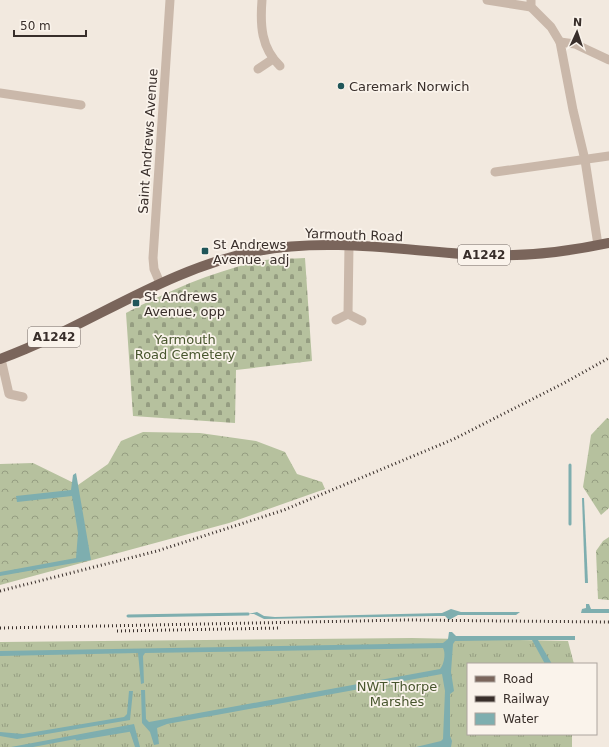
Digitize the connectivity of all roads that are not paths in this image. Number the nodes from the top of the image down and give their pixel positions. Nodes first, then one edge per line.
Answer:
1 (170, 0) edge
2 (262, 0) edge
3 (488, 0) edge
4 (531, 4) edge
5 (560, 42) junction
6 (272, 59) junction
7 (609, 60) edge
8 (280, 66) dead end
9 (258, 69) dead end
10 (0, 93) edge
11 (81, 105) dead end
12 (609, 156) edge
13 (584, 160) junction
14 (495, 172) dead end
15 (609, 243) edge
16 (349, 245) junction
17 (598, 245) junction
18 (160, 283) junction
19 (348, 314) junction
20 (336, 320) dead end
21 (362, 321) dead end
22 (1, 359) edge
23 (23, 397) dead end

1 - 18 street, Saint Andrews Avenue
2 - 6 street
3 - 4 street
4 - 5 street
5 - 7 street
5 - 13 street
6 - 8 street
6 - 9 street
10 - 11 street
12 - 13 street
13 - 14 street
13 - 17 street
15 - 17 main road, Yarmouth Road / A1242
16 - 17 main road, Yarmouth Road / A1242
16 - 18 main road, Yarmouth Road / A1242
16 - 19 street
18 - 22 main road, Yarmouth Road / A1242
19 - 20 street
19 - 21 street
22 - 23 street

